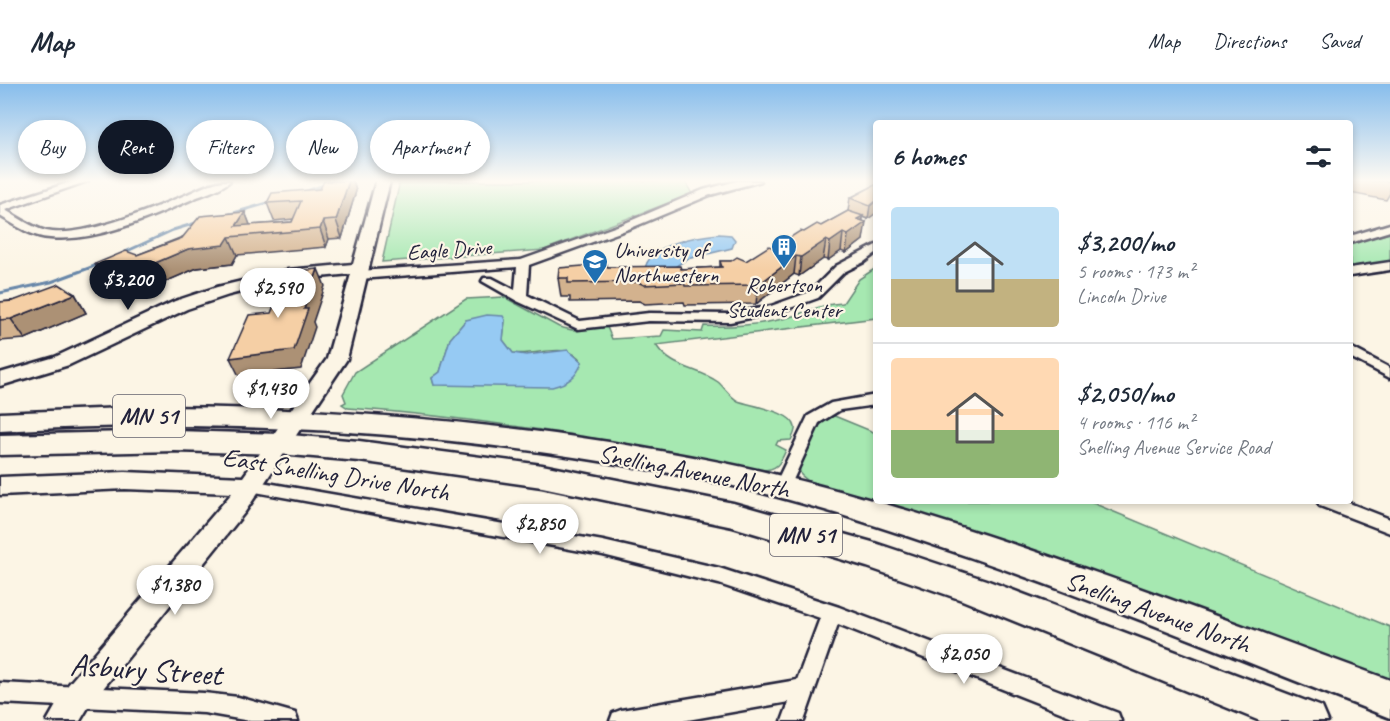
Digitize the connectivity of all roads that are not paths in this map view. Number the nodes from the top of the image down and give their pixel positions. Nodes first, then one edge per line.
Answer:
1 (1, 211) edge
2 (149, 211) edge
3 (375, 211) edge
4 (662, 211) edge
5 (1390, 227) edge
6 (1353, 239) edge
7 (873, 250) edge
8 (541, 254) junction
9 (523, 263) junction
10 (1390, 266) edge
11 (360, 271) junction
12 (1353, 272) edge
13 (488, 281) dead end
14 (522, 298) junction
15 (1353, 353) edge
16 (1390, 374) edge
17 (0, 380) edge
18 (873, 400) edge
19 (297, 417) junction
20 (0, 422) edge
21 (279, 444) junction
22 (0, 445) edge
23 (0, 486) edge
24 (250, 486) junction
25 (782, 487) junction
26 (1334, 504) edge
27 (1390, 526) edge
28 (832, 613) junction
29 (805, 689) junction
30 (0, 693) edge
31 (78, 696) junction
32 (1390, 699) edge
33 (63, 721) edge
34 (287, 721) edge
35 (621, 721) edge
36 (793, 721) edge
37 (1110, 721) edge
38 (1308, 721) edge

1 - 2 street
3 - 11 street
4 - 8 street, Eagle Drive
5 - 6 street
7 - 14 street
8 - 9 street, Eagle Drive
8 - 11 street, Eagle Drive
9 - 11 street, Eagle Drive
9 - 14 street
10 - 12 street
11 - 17 street
11 - 19 street
13 - 14 street
15 - 16 street
18 - 25 street
19 - 20 highway, Snelling Avenue North / MN 51
19 - 21 street
19 - 25 highway, Snelling Avenue North / MN 51
21 - 22 highway, Snelling Avenue North / MN 51
21 - 24 street
21 - 38 highway, Snelling Avenue North / MN 51
23 - 24 street, East Snelling Drive North
24 - 28 street, East Snelling Drive North
24 - 31 street
25 - 32 highway, Snelling Avenue North / MN 51
26 - 27 street
28 - 29 street
28 - 37 street, East Snelling Drive North
29 - 35 street
29 - 36 street
30 - 31 street, Asbury Street
31 - 33 street
31 - 34 street, Asbury Street

